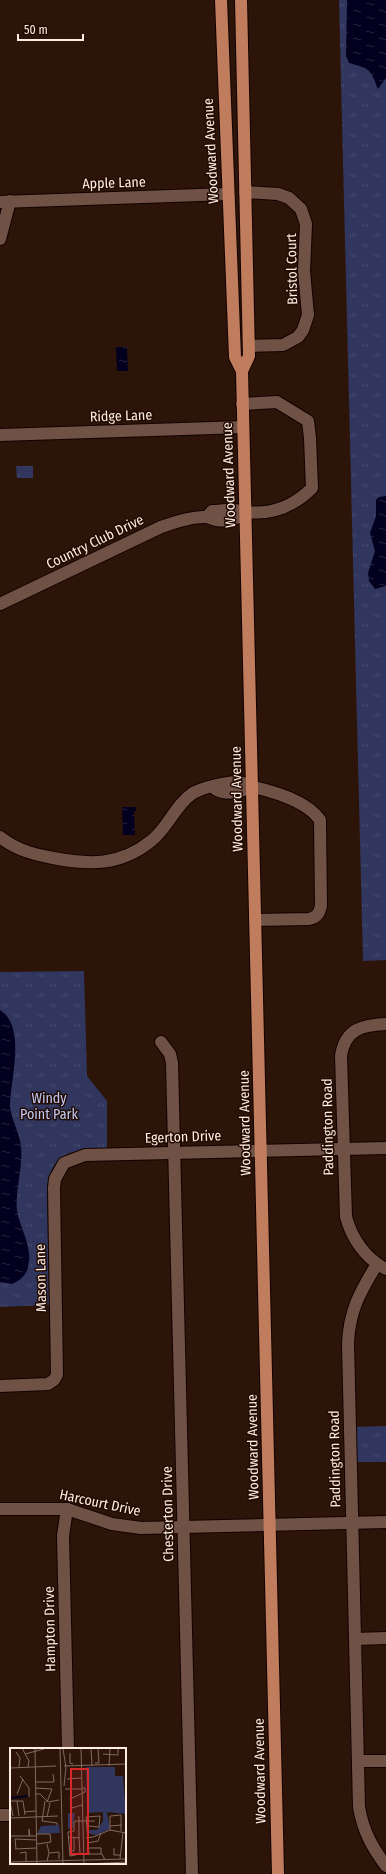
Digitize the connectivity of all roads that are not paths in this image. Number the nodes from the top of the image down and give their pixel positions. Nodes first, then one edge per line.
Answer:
1 (221, 0) edge
2 (241, 0) edge
3 (246, 192) junction
4 (228, 194) junction
5 (5, 202) edge
6 (0, 239) edge
7 (249, 346) junction
8 (242, 371) junction
9 (242, 404) junction
10 (243, 427) junction
11 (0, 435) edge
12 (246, 512) junction
13 (0, 604) edge
14 (252, 787) junction
15 (0, 837) edge
16 (255, 920) junction
17 (386, 1024) edge
18 (161, 1042) dead end
19 (386, 1148) edge
20 (343, 1149) junction
21 (260, 1150) junction
22 (174, 1153) junction
23 (56, 1175) joint
24 (381, 1267) edge
25 (0, 1386) edge
26 (0, 1509) edge
27 (67, 1509) junction
28 (386, 1522) edge
29 (352, 1523) junction
30 (270, 1525) junction
31 (184, 1527) junction
32 (386, 1638) edge
33 (355, 1639) junction
34 (68, 1748) edge
35 (358, 1761) junction
36 (386, 1761) edge
37 (386, 1866) edge
38 (192, 1874) edge
39 (278, 1874) edge

1 - 4 main road, Woodward Avenue
2 - 3 main road, Woodward Avenue
3 - 7 main road, Woodward Avenue
3 - 7 street, Bristol Court
4 - 5 street, Apple Lane
4 - 8 main road, Woodward Avenue
5 - 6 street
7 - 8 main road, Woodward Avenue
8 - 9 main road, Woodward Avenue
9 - 10 main road, Woodward Avenue
9 - 12 street, Country Club Drive
10 - 11 street, Ridge Lane
10 - 12 main road, Woodward Avenue
12 - 13 street, Country Club Drive
12 - 14 main road, Woodward Avenue
14 - 15 street
14 - 16 main road, Woodward Avenue
14 - 16 street
16 - 21 main road, Woodward Avenue
17 - 20 street, Paddington Road
18 - 22 street, Chesterton Drive
19 - 20 street, Egerton Drive
20 - 21 street, Egerton Drive
20 - 24 street, Paddington Road
21 - 22 street, Egerton Drive
21 - 30 main road, Woodward Avenue
22 - 23 street, Egerton Drive
22 - 31 street, Chesterton Drive
23 - 25 street, Mason Lane
24 - 29 street, Paddington Road
26 - 27 street, Harcourt Drive
27 - 31 street, Harcourt Drive
27 - 34 street, Hampton Drive
28 - 29 street, Harcourt Drive
29 - 30 street, Harcourt Drive
29 - 33 street, Paddington Road
30 - 31 street, Harcourt Drive
30 - 39 main road, Woodward Avenue
31 - 38 street, Chesterton Drive
32 - 33 street
33 - 35 street, Paddington Road
35 - 36 street
35 - 37 street, Paddington Road

